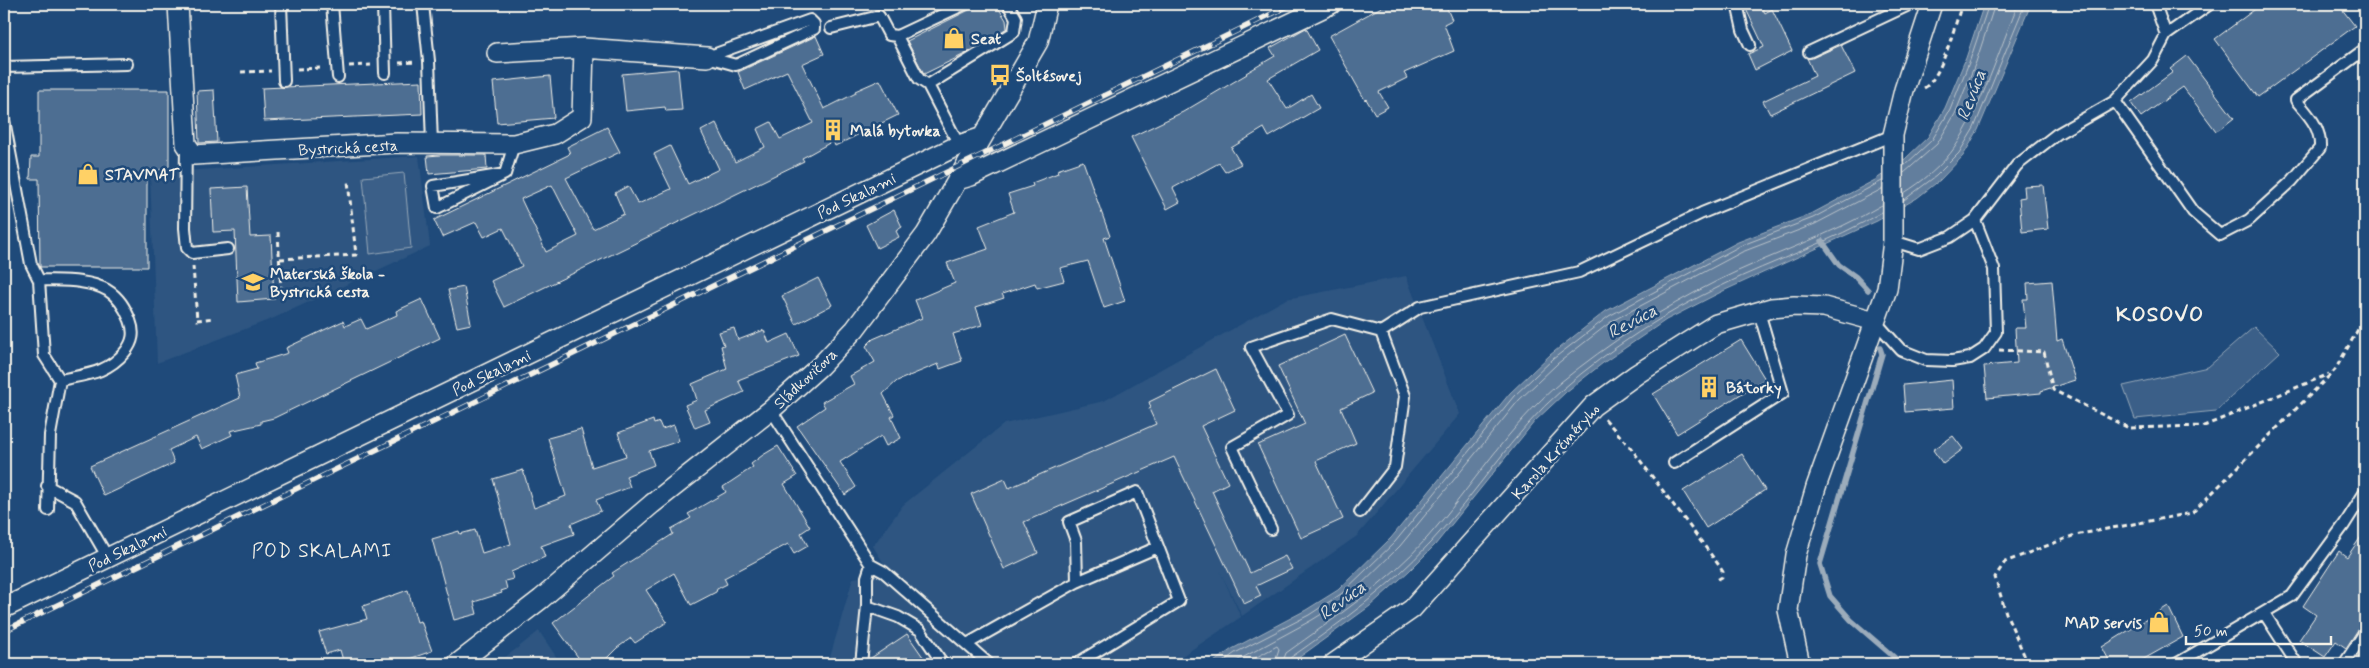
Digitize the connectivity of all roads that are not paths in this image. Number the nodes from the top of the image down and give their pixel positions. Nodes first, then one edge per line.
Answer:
1 (178, 4) edge
2 (281, 4) edge
3 (332, 4) edge
4 (383, 4) edge
5 (423, 4) edge
6 (965, 4) edge
7 (1008, 4) edge
8 (1047, 4) edge
9 (1331, 4) edge
10 (1741, 4) edge
11 (1911, 4) edge
12 (1932, 4) edge
13 (2155, 4) edge
14 (2210, 4) edge
15 (831, 28) dead end
16 (2166, 35) junction
17 (897, 36) junction
18 (1750, 45) dead end
19 (584, 48) junction
20 (2365, 49) edge
21 (1809, 52) dead end
22 (497, 53) dead end
23 (707, 57) junction
24 (127, 64) dead end
25 (4, 67) edge
26 (385, 73) dead end
27 (338, 77) dead end
28 (284, 81) dead end
29 (928, 84) junction
30 (2115, 101) junction
31 (4, 120) edge
32 (1893, 135) junction
33 (980, 138) junction
34 (186, 144) junction
35 (432, 144) junction
36 (514, 144) junction
37 (959, 144) junction
38 (506, 174) junction
39 (957, 180) junction
40 (1975, 220) junction
41 (1893, 241) junction
42 (228, 249) dead end
43 (39, 280) junction
44 (1759, 312) junction
45 (1875, 321) junction
46 (1381, 332) junction
47 (60, 380) junction
48 (771, 410) junction
49 (1674, 463) dead end
50 (47, 486) junction
51 (2365, 492) edge
52 (48, 510) dead end
53 (1360, 512) dead end
54 (1271, 529) dead end
55 (1158, 547) junction
56 (108, 558) junction
57 (871, 566) junction
58 (1077, 582) junction
59 (867, 606) junction
60 (4, 608) edge
61 (2264, 613) junction
62 (2365, 632) edge
63 (967, 644) junction
64 (863, 662) edge
65 (457, 664) edge
66 (944, 664) edge
67 (989, 664) edge
68 (1076, 664) edge
69 (1333, 664) edge
70 (1800, 664) edge
71 (2176, 664) edge
72 (2297, 664) edge
73 (2344, 664) edge

1 - 34 street
2 - 28 lane
3 - 27 lane
4 - 26 lane
5 - 35 lane
6 - 17 lane
7 - 29 lane
8 - 33 street, Sládkovičova
9 - 39 street
10 - 18 lane
11 - 21 lane
12 - 32 street
13 - 16 lane
14 - 16 lane
15 - 17 lane
16 - 30 lane
17 - 29 lane
19 - 22 street
19 - 23 street
19 - 36 street, Bystrická cesta
20 - 30 lane
23 - 23 lane
24 - 25 lane
29 - 37 lane
30 - 40 lane
31 - 43 lane
32 - 41 street
32 - 46 lane
33 - 37 street, Pod Skalami
33 - 39 street, Sládkovičova
34 - 35 street, Bystrická cesta
34 - 42 lane
35 - 36 street, Bystrická cesta
36 - 38 lane
37 - 56 street, Pod Skalami
38 - 38 lane
39 - 48 street, Sládkovičova
40 - 41 lane
40 - 45 lane
41 - 45 street
43 - 47 lane
43 - 47 lane
44 - 45 street, Karola Krčméryho
44 - 49 lane
44 - 69 street, Karola Krčméryho
45 - 70 street
46 - 53 lane
46 - 54 lane
47 - 50 lane
48 - 57 lane
48 - 65 street, Sládkovičova
50 - 52 lane
50 - 56 lane
51 - 61 lane
55 - 58 lane
55 - 58 lane
55 - 68 lane
56 - 60 street, Pod Skalami
57 - 59 lane
57 - 63 lane
58 - 63 lane
59 - 64 lane
59 - 66 lane
61 - 71 lane
61 - 72 lane
62 - 73 lane
63 - 67 lane

